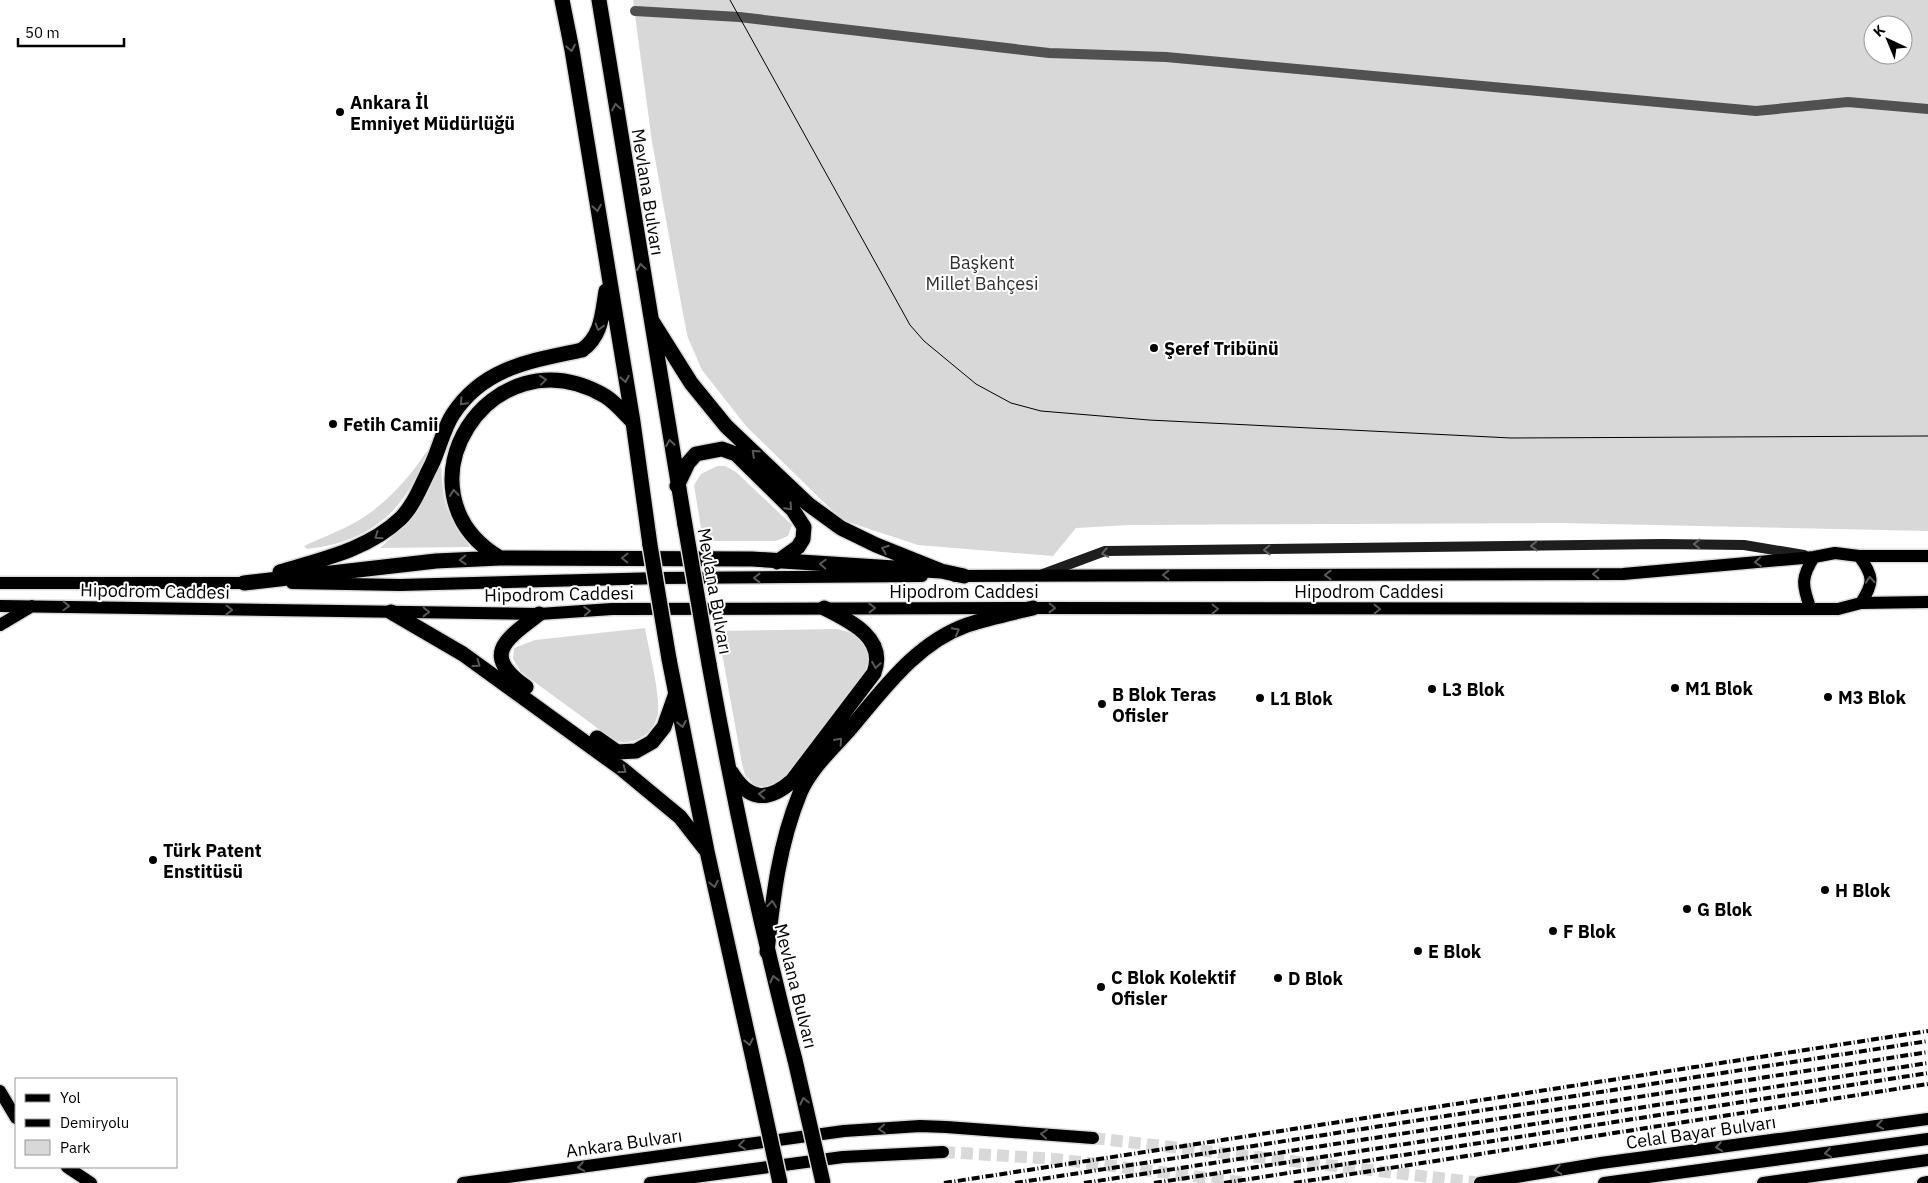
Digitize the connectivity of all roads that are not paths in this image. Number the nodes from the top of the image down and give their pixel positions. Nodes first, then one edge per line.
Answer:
1 (562, 0) edge
2 (599, 0) edge
3 (635, 11) dead end
4 (1928, 108) edge
5 (608, 280) junction
6 (649, 316) junction
7 (633, 422) junction
8 (677, 486) junction
9 (1859, 556) junction
10 (1928, 556) edge
11 (1814, 557) junction
12 (500, 558) junction
13 (777, 562) junction
14 (941, 570) junction
15 (964, 576) junction
16 (1036, 576) junction
17 (0, 583) edge
18 (244, 583) junction
19 (1928, 602) edge
20 (1861, 603) junction
21 (34, 605) junction
22 (0, 606) edge
23 (824, 608) junction
24 (1033, 608) junction
25 (1810, 608) junction
26 (391, 612) junction
27 (538, 614) junction
28 (0, 625) edge
29 (676, 694) junction
30 (726, 764) junction
31 (707, 851) junction
32 (767, 952) junction
33 (0, 1091) edge
34 (15, 1116) edge
35 (1928, 1119) edge
36 (1093, 1138) tunnel mouth
37 (1928, 1139) edge
38 (943, 1152) tunnel mouth
39 (1928, 1160) edge
40 (68, 1168) edge
41 (1928, 1182) edge
42 (91, 1183) edge
43 (463, 1183) edge
44 (650, 1183) edge
45 (780, 1183) edge
46 (823, 1183) edge
47 (1480, 1183) edge
48 (1604, 1183) edge
49 (1763, 1183) edge
50 (1923, 1183) edge

1 -> 5 highway
6 -> 2 highway, Mevlana Bulvarı
3 - 4 street
5 -> 7 highway
5 -> 18 highway
8 -> 6 highway, Mevlana Bulvarı
14 -> 6 highway
12 -> 7 highway
7 - 29 highway, bridge
8 -> 13 highway
8 - 30 highway, Mevlana Bulvarı, bridge
9 - 10 main road, Hipodrom Caddesi
9 - 11 main road, Hipodrom Caddesi
20 -> 9 main road
11 -> 16 main road, Hipodrom Caddesi
11 -> 16 street, Hipodrom Caddesi
11 - 25 main road
13 -> 12 highway
12 -> 18 highway
14 -> 13 highway
14 - 15 highway
15 - 16 main road, Hipodrom Caddesi
15 -> 18 main road, Hipodrom Caddesi
17 - 18 main road, Hipodrom Caddesi
19 - 20 main road, Hipodrom Caddesi
20 - 25 main road, Hipodrom Caddesi
21 - 22 main road, Hipodrom Caddesi
21 -> 26 main road, Hipodrom Caddesi
21 - 28 main road
23 -> 24 main road, Hipodrom Caddesi
27 -> 23 main road, Hipodrom Caddesi
23 -> 30 highway
24 -> 25 main road, Hipodrom Caddesi
32 -> 24 highway
26 -> 27 main road, Hipodrom Caddesi
26 -> 31 highway
27 - 29 highway
29 -> 31 highway
30 - 32 highway, Mevlana Bulvarı
31 -> 45 highway, bridge
46 -> 32 highway, Mevlana Bulvarı, bridge
33 - 34 main road
35 -> 47 main road, Celal Bayar Bulvarı
36 -> 43 main road, Ankara Bulvarı
37 -> 48 main road
38 - 44 main road
39 - 49 main road
40 - 42 main road
41 - 50 main road

